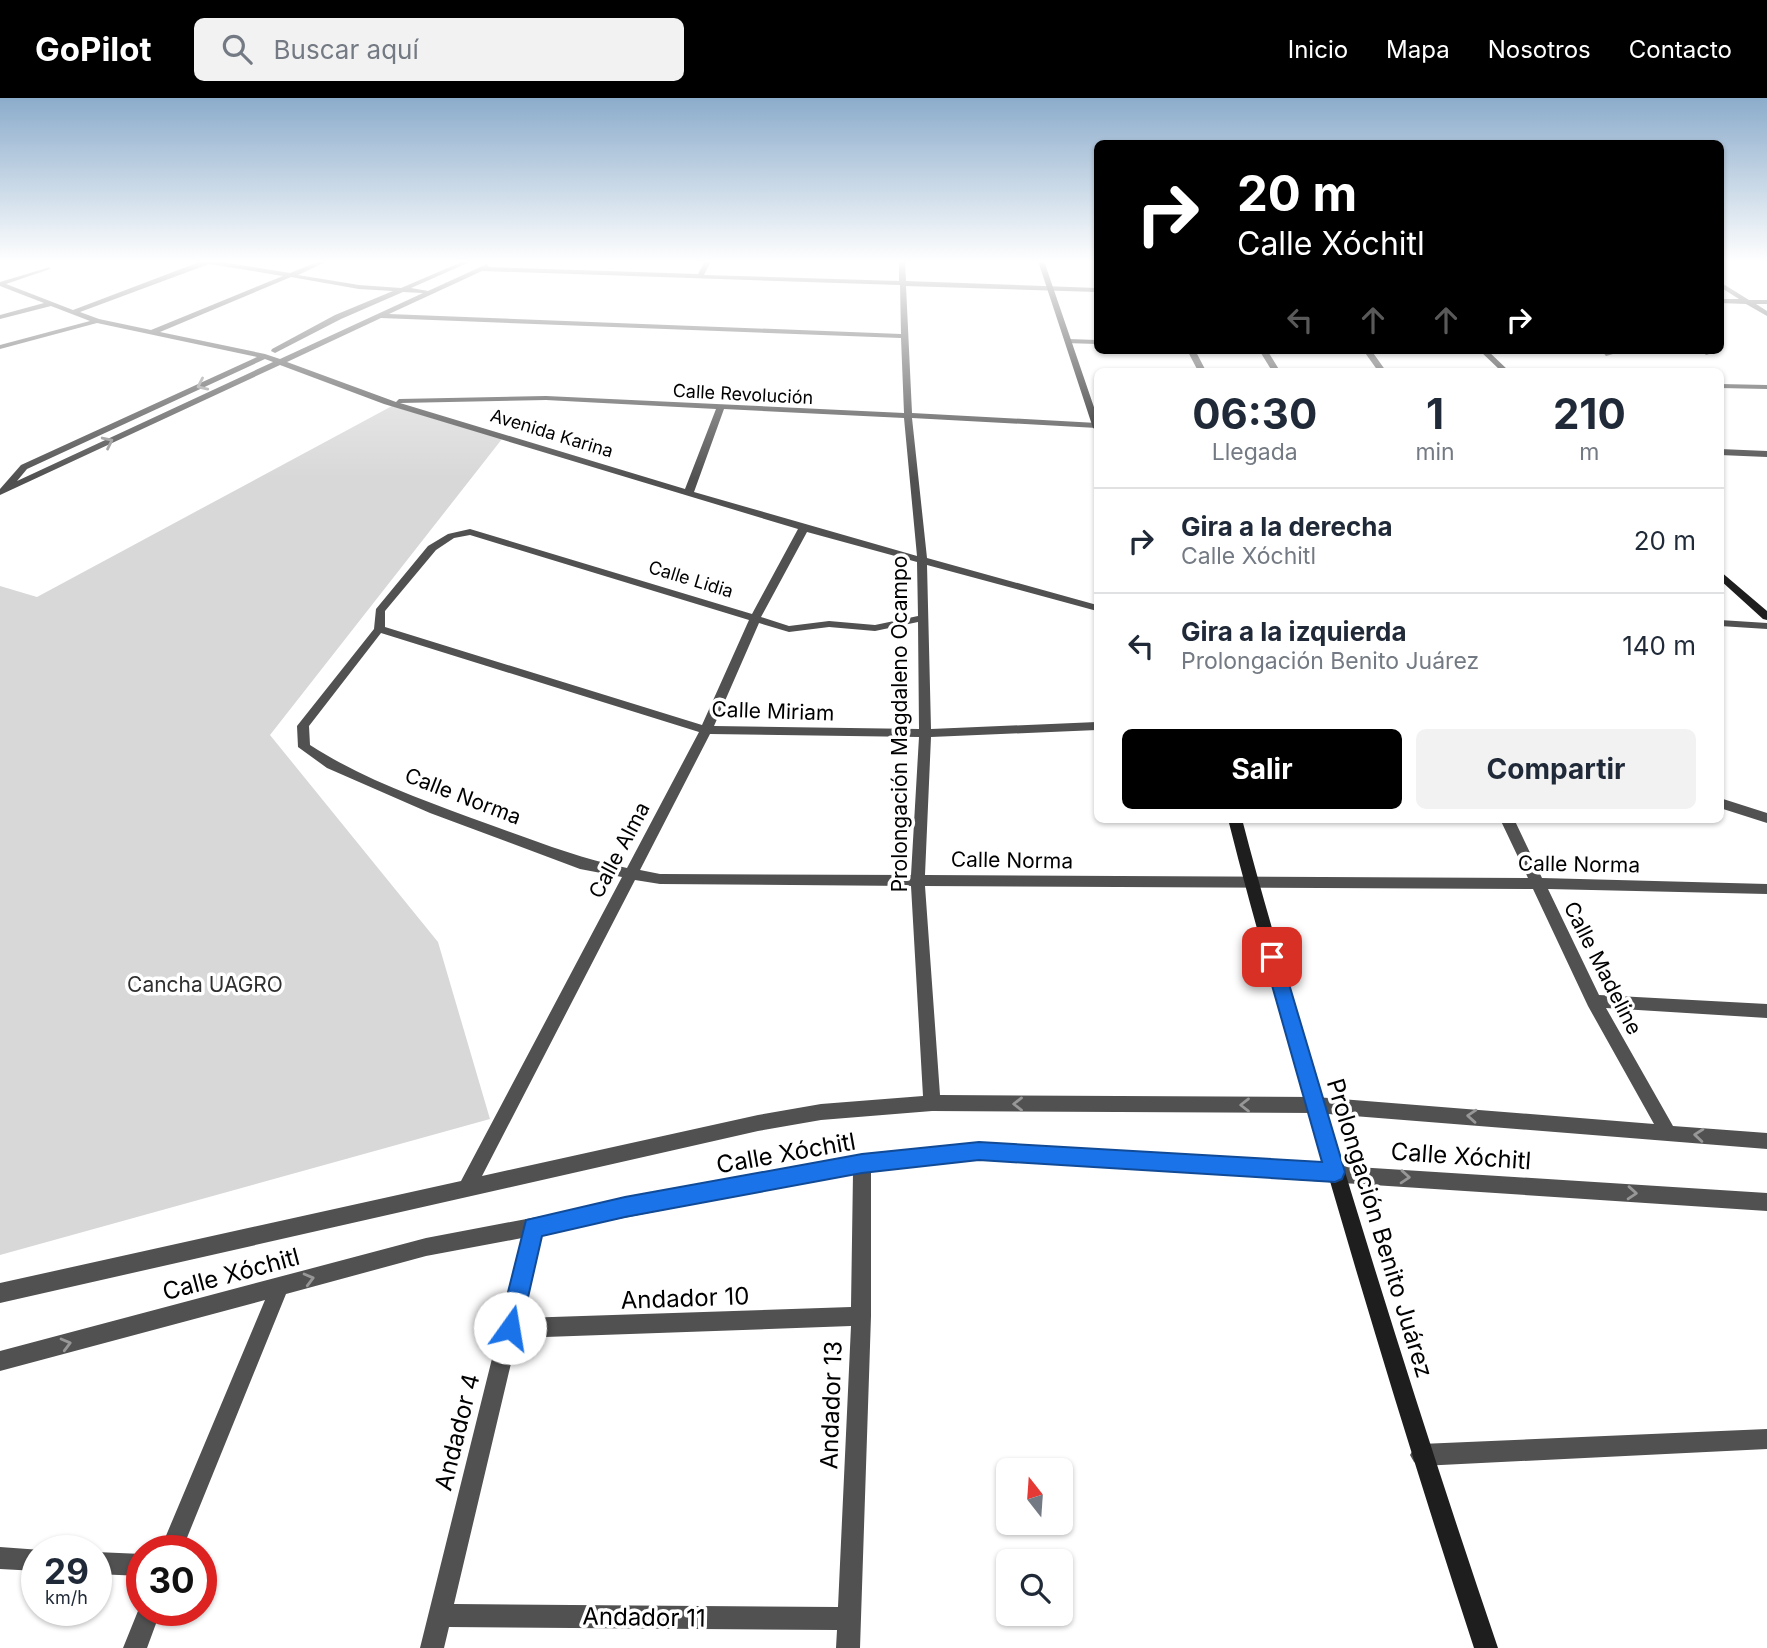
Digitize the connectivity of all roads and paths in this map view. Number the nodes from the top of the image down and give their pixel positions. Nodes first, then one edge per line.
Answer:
1 (51, 333) edge
2 (159, 333) edge
3 (310, 333) edge
4 (835, 333) edge
5 (1065, 333) edge
6 (336, 334) joint
7 (906, 336) joint
8 (1068, 341) junction
9 (1094, 342) edge
10 (0, 347) edge
11 (275, 351) junction
12 (1487, 354) edge
13 (264, 356) junction
14 (277, 361) junction
15 (1502, 368) edge
16 (1724, 386) edge
17 (1767, 387) edge
18 (387, 402) junction
19 (720, 409) junction
20 (1094, 417) edge
21 (908, 418) junction
22 (1094, 426) edge
23 (1724, 452) edge
24 (1767, 454) edge
25 (1, 492) edge
26 (689, 492) junction
27 (804, 528) junction
28 (922, 560) junction
29 (1724, 578) edge
30 (1094, 607) edge
31 (756, 617) junction
32 (1767, 617) edge
33 (923, 618) junction
34 (1724, 623) edge
35 (1767, 626) edge
36 (379, 629) junction
37 (1094, 726) edge
38 (706, 730) junction
39 (925, 733) junction
40 (1724, 804) edge
41 (1767, 818) edge
42 (1236, 823) edge
43 (1509, 823) edge
44 (630, 876) junction
45 (918, 880) junction
46 (1250, 883) junction
47 (1538, 884) junction
48 (1767, 890) edge
49 (1594, 1001) junction
50 (1767, 1011) edge
51 (932, 1103) junction
52 (1316, 1105) junction
53 (1668, 1133) junction
54 (1767, 1141) edge
55 (862, 1163) junction
56 (1335, 1172) junction
57 (466, 1189) junction
58 (1767, 1202) edge
59 (534, 1228) junction
60 (280, 1286) junction
61 (0, 1293) edge
62 (861, 1316) junction
63 (510, 1328) junction
64 (0, 1361) edge
65 (1767, 1439) edge
66 (1421, 1455) junction
67 (177, 1535) edge
68 (0, 1558) edge
69 (21, 1559) edge
70 (439, 1615) junction
71 (849, 1619) junction
72 (143, 1626) edge
73 (135, 1648) edge
74 (432, 1648) edge
75 (848, 1648) edge
76 (1486, 1648) edge

1 - 10 street
2 - 13 street, Avenida Karina
3 - 11 street
4 - 7 street
5 - 8 street
6 - 11 street
6 - 14 street
7 - 21 street, Prolongación Magdaleno Ocampo
8 - 9 street
8 - 20 street
11 - 13 street
12 - 15 street
13 - 14 street, Avenida Karina
13 -> 25 street
14 - 18 street, Avenida Karina
25 -> 14 street
16 - 17 street
18 - 19 street, Calle Revolución
18 - 26 street, Avenida Karina
19 - 21 street, Calle Revolución
19 - 26 street
21 - 22 street, Calle Revolución
21 - 28 street, Prolongación Magdaleno Ocampo
23 - 24 street
26 - 27 street, Avenida Karina
27 - 28 street, Avenida Karina
27 - 31 street, Calle Alma
28 - 30 street, Avenida Karina
28 - 33 street, Prolongación Magdaleno Ocampo
29 - 32 street
31 - 33 street, Calle Lidia
31 - 36 street, Calle Lidia
31 - 38 street, Calle Alma
33 - 39 street, Prolongación Magdaleno Ocampo
34 - 35 street
36 - 38 street, Calle Miriam
36 - 44 street, Calle Norma
37 - 39 street, Calle Miriam
38 - 39 street, Calle Miriam
38 - 44 street, Calle Alma
39 - 45 street, Prolongación Magdaleno Ocampo
40 - 41 street
42 - 46 street, Prolongación Benito Juárez
43 - 47 street, Calle Madeline
44 - 45 street, Calle Norma
44 - 57 street, Calle Alma
45 - 46 street, Calle Norma
45 - 51 street, Prolongación Magdaleno Ocampo
46 - 47 street, Calle Norma
46 - 52 street, Prolongación Benito Juárez
47 - 48 street, Calle Norma
47 - 49 street, Calle Madeline
49 - 50 street
49 - 53 street, Calle Madeline
52 -> 51 street, Calle Xóchitl
51 - 57 street, Calle Xóchitl
53 -> 52 street, Calle Xóchitl
52 - 56 street, Prolongación Benito Juárez
54 -> 53 street, Calle Xóchitl
55 - 56 street, Calle Xóchitl
55 - 59 street, Calle Xóchitl
55 - 62 street, Andador 13
56 -> 58 street, Calle Xóchitl
56 - 66 street, Prolongación Benito Juárez
57 - 61 street, Calle Xóchitl
60 -> 59 street, Calle Xóchitl
59 - 63 street, Andador 4
64 -> 60 street, Calle Xóchitl
60 - 67 street
62 - 63 street, Andador 10
62 - 71 street, Andador 13
63 - 70 street, Andador 4
65 - 66 street
66 - 76 street, Prolongación Benito Juárez
68 - 69 street
70 - 71 street, Andador 11
70 - 74 street, Andador 4
71 - 75 street, Andador 13
72 - 73 street

